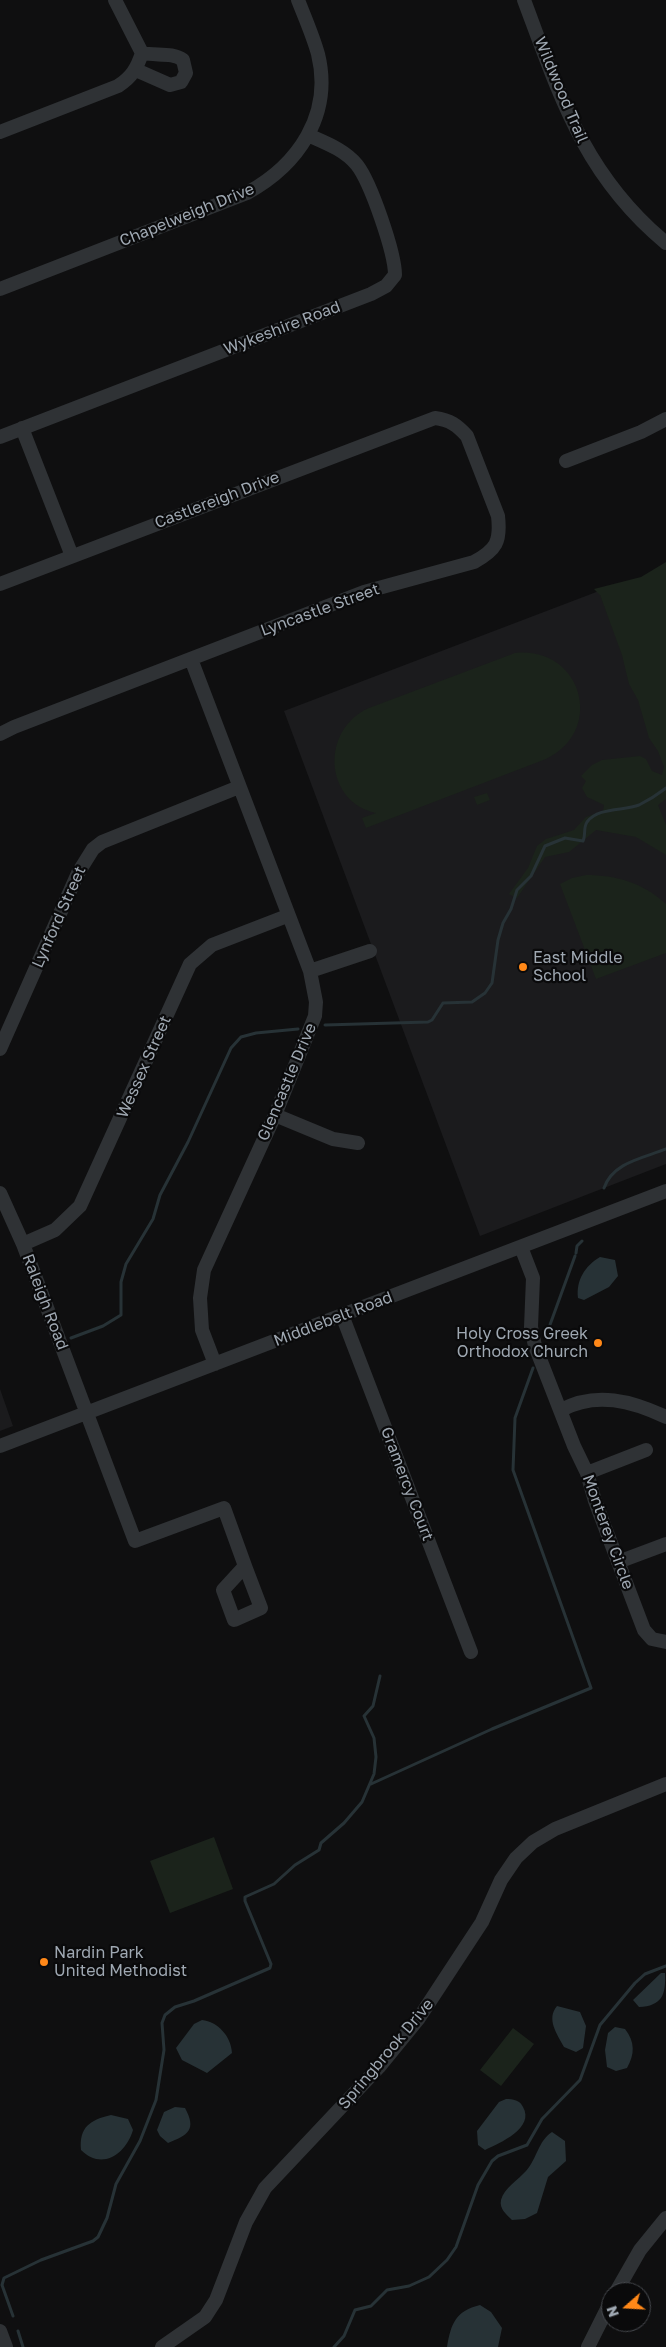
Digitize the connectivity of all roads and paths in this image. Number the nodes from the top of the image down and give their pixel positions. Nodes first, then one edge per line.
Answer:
1 (115, 0) edge
2 (298, 0) edge
3 (524, 0) edge
4 (142, 52) junction
5 (136, 70) junction
6 (0, 132) edge
7 (308, 134) junction
8 (666, 243) edge
9 (0, 289) edge
10 (435, 418) joint
11 (666, 419) edge
12 (22, 428) junction
13 (0, 437) edge
14 (566, 461) dead end
15 (72, 556) junction
16 (0, 584) edge
17 (191, 659) junction
18 (0, 734) edge
19 (239, 788) junction
20 (287, 916) junction
21 (370, 951) dead end
22 (310, 971) junction
23 (0, 1049) edge
24 (275, 1115) junction
25 (358, 1143) dead end
26 (666, 1191) edge
27 (0, 1193) edge
28 (23, 1244) junction
29 (521, 1247) junction
30 (342, 1315) junction
31 (215, 1364) junction
32 (560, 1410) junction
33 (87, 1414) junction
34 (666, 1417) edge
35 (0, 1446) edge
36 (646, 1450) dead end
37 (587, 1472) junction
38 (666, 1544) edge
39 (618, 1562) junction
40 (245, 1566) dead end
41 (666, 1642) edge
42 (471, 1652) dead end
43 (666, 1784) edge
44 (666, 2218) edge
45 (622, 2282) edge
46 (601, 2321) edge
47 (0, 2331) edge
48 (6, 2347) edge
49 (162, 2347) edge
50 (588, 2347) edge

1 - 4 street
2 - 7 street, Chapelweigh Drive
3 - 8 street, Wildwood Trail
4 - 5 street
4 - 5 street
5 - 6 street
7 - 9 street, Chapelweigh Drive
7 - 12 street, Wykeshire Road
10 - 15 street, Castlereigh Drive
10 - 17 street, Lyncastle Street
11 - 14 street
12 - 13 street, Wykeshire Road
12 - 15 street
15 - 16 street, Castlereigh Drive
17 - 18 street, Lyncastle Street
17 - 19 street, Glencastle Drive
19 - 20 street, Glencastle Drive
19 - 23 street, Lynford Street
20 - 22 street, Glencastle Drive
20 - 28 street, Wessex Street
21 - 22 street
22 - 24 street, Glencastle Drive
24 - 25 street
24 - 31 street, Glencastle Drive
26 - 29 street, Middlebelt Road
27 - 28 street, Raleigh Road
28 - 33 street, Raleigh Road
29 - 30 street, Middlebelt Road
29 - 32 street, Monterey Circle
30 - 31 street, Middlebelt Road
30 - 42 street, Gramercy Court
31 - 33 street, Middlebelt Road
32 - 34 street
32 - 37 street, Monterey Circle
33 - 35 street, Middlebelt Road
33 - 40 street, Raleigh Road
36 - 37 street
37 - 39 street, Monterey Circle
38 - 39 street
39 - 41 street, Monterey Circle
43 - 49 street, Springbrook Drive
44 - 45 street
46 - 50 street
47 - 48 street

